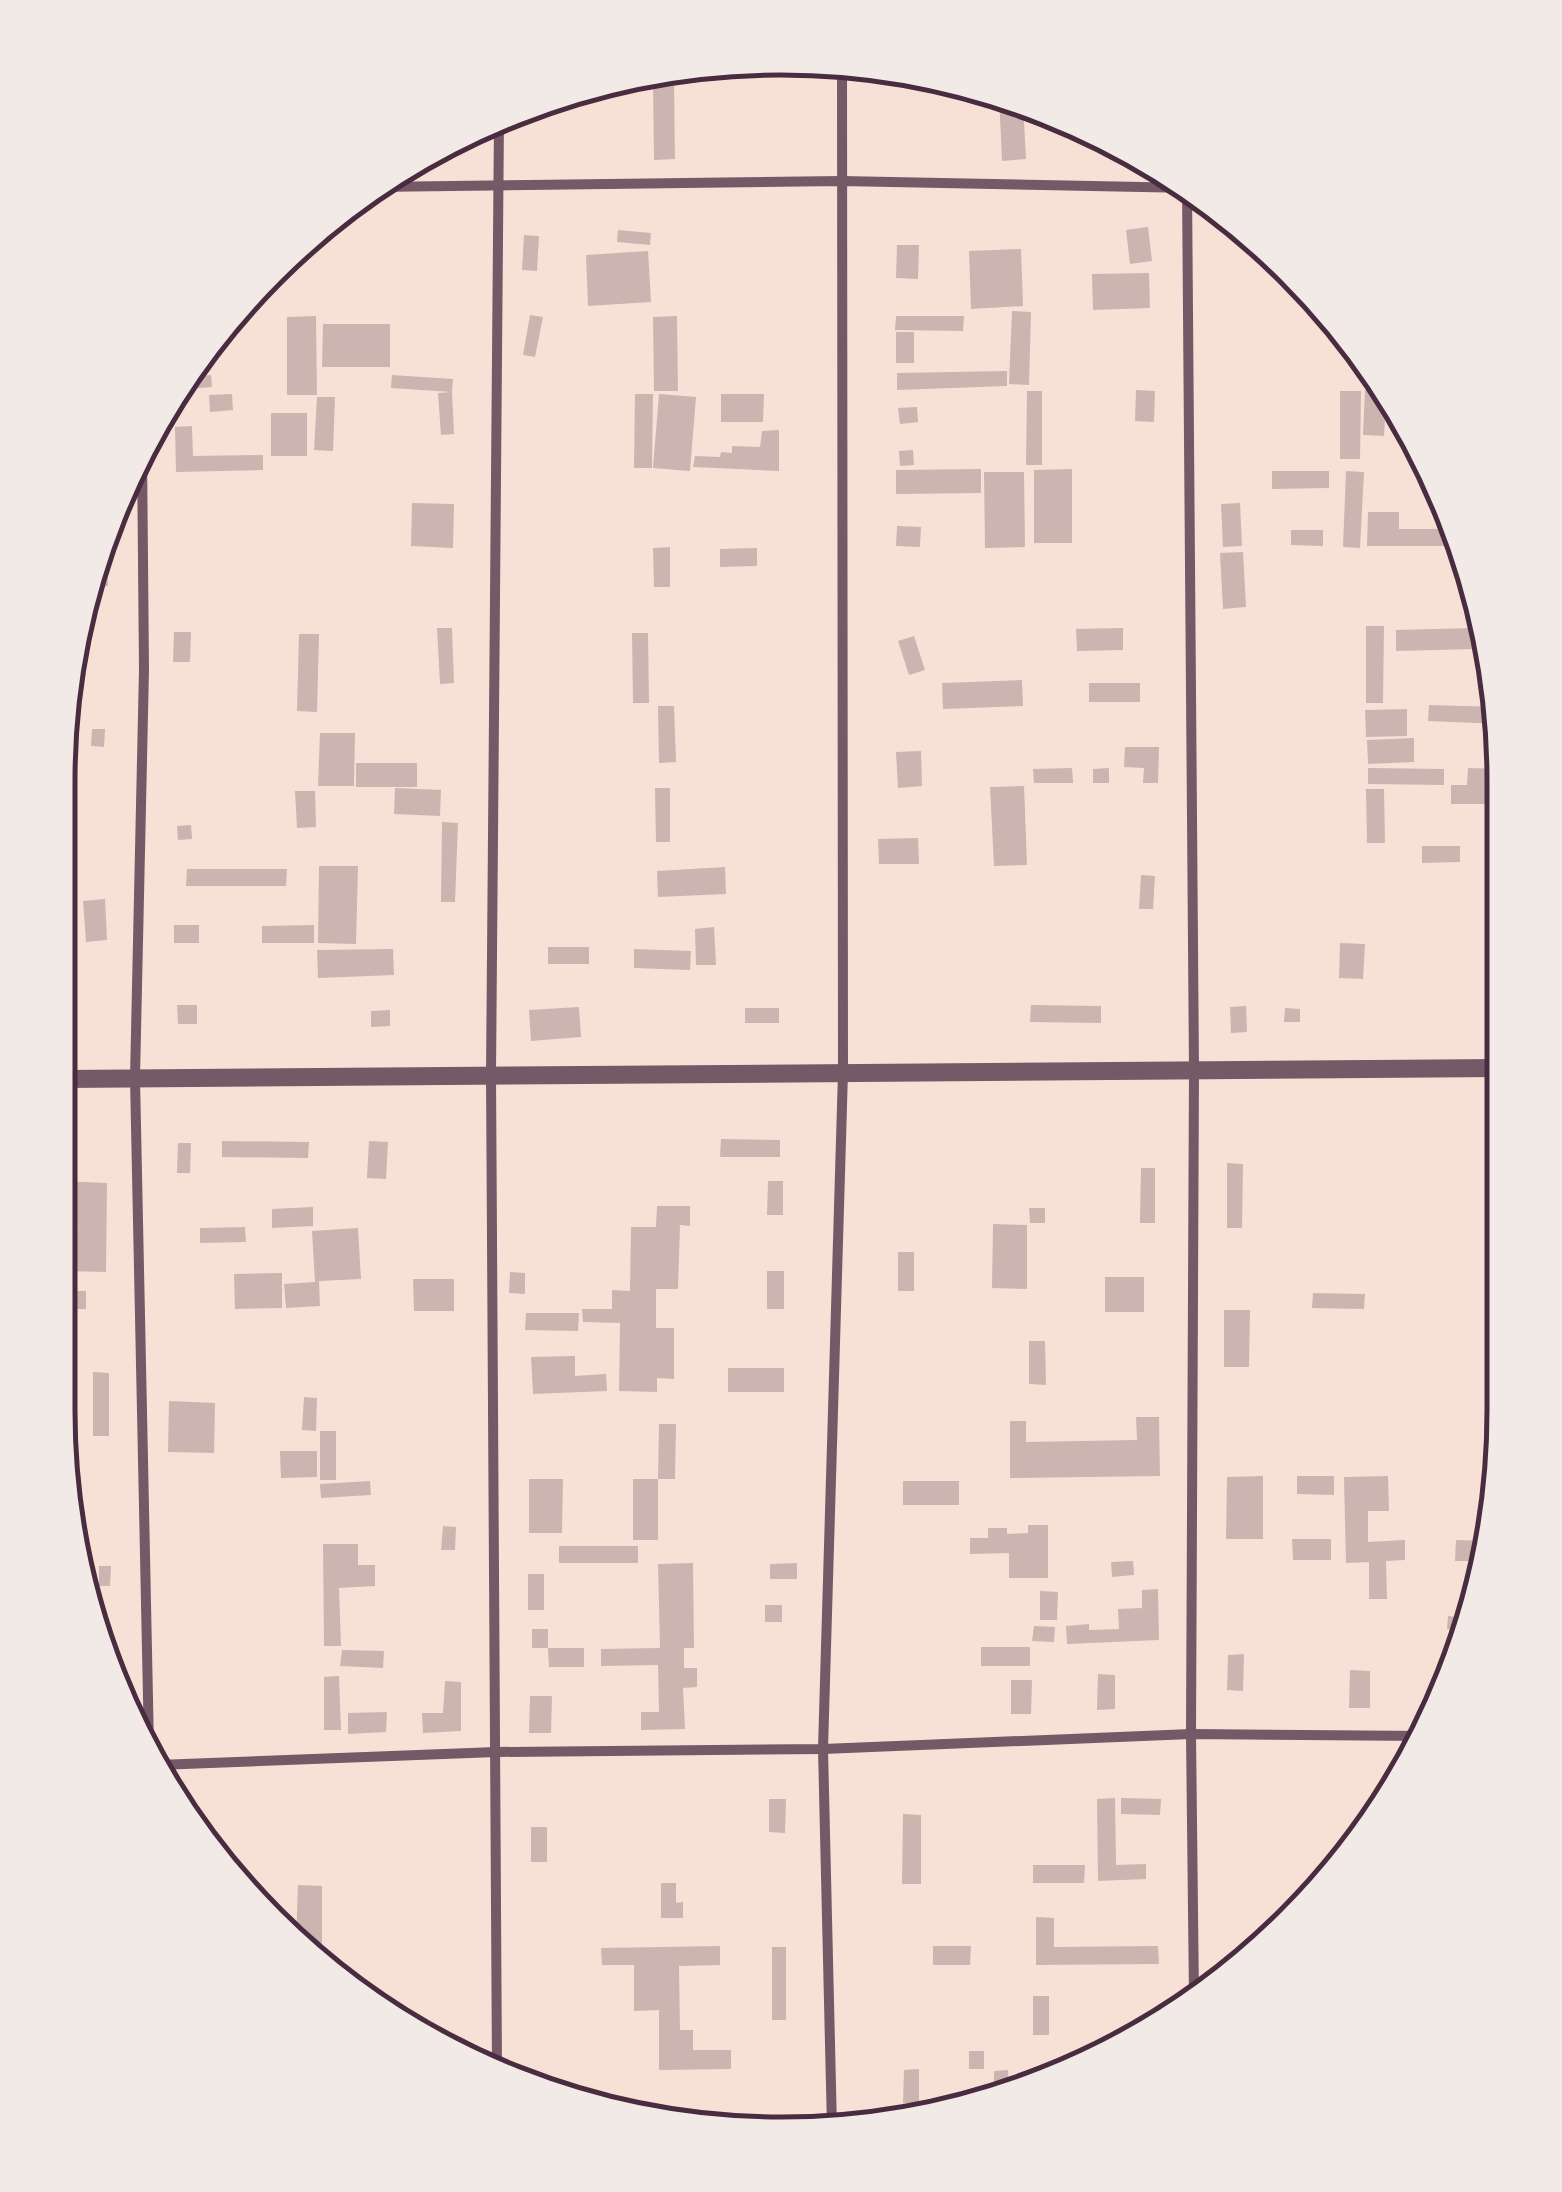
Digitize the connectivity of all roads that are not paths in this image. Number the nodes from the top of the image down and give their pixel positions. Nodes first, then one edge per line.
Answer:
1 (842, 78) edge
2 (500, 134) edge
3 (842, 181) junction
4 (500, 185) junction
5 (402, 186) edge
6 (1162, 187) edge
7 (1189, 205) edge
8 (142, 482) edge
9 (1487, 1068) edge
10 (1194, 1070) junction
11 (843, 1072) junction
12 (490, 1074) junction
13 (135, 1078) junction
14 (75, 1079) edge
15 (149, 1724) edge
16 (1190, 1734) junction
17 (1407, 1736) edge
18 (824, 1749) junction
19 (496, 1752) junction
20 (170, 1765) edge
21 (1194, 1983) edge
22 (497, 2057) edge
23 (832, 2115) edge

1 - 3 street
2 - 4 street
3 - 4 street
3 - 6 street
3 - 11 street
4 - 5 street
4 - 12 street
7 - 10 street
8 - 13 street
9 - 10 street
10 - 11 street
10 - 16 street
11 - 12 street
11 - 18 street
12 - 13 street
12 - 19 street
13 - 14 street
13 - 15 street
16 - 17 street
16 - 18 street
16 - 21 street
18 - 19 street
18 - 23 street
19 - 20 street
19 - 22 street

